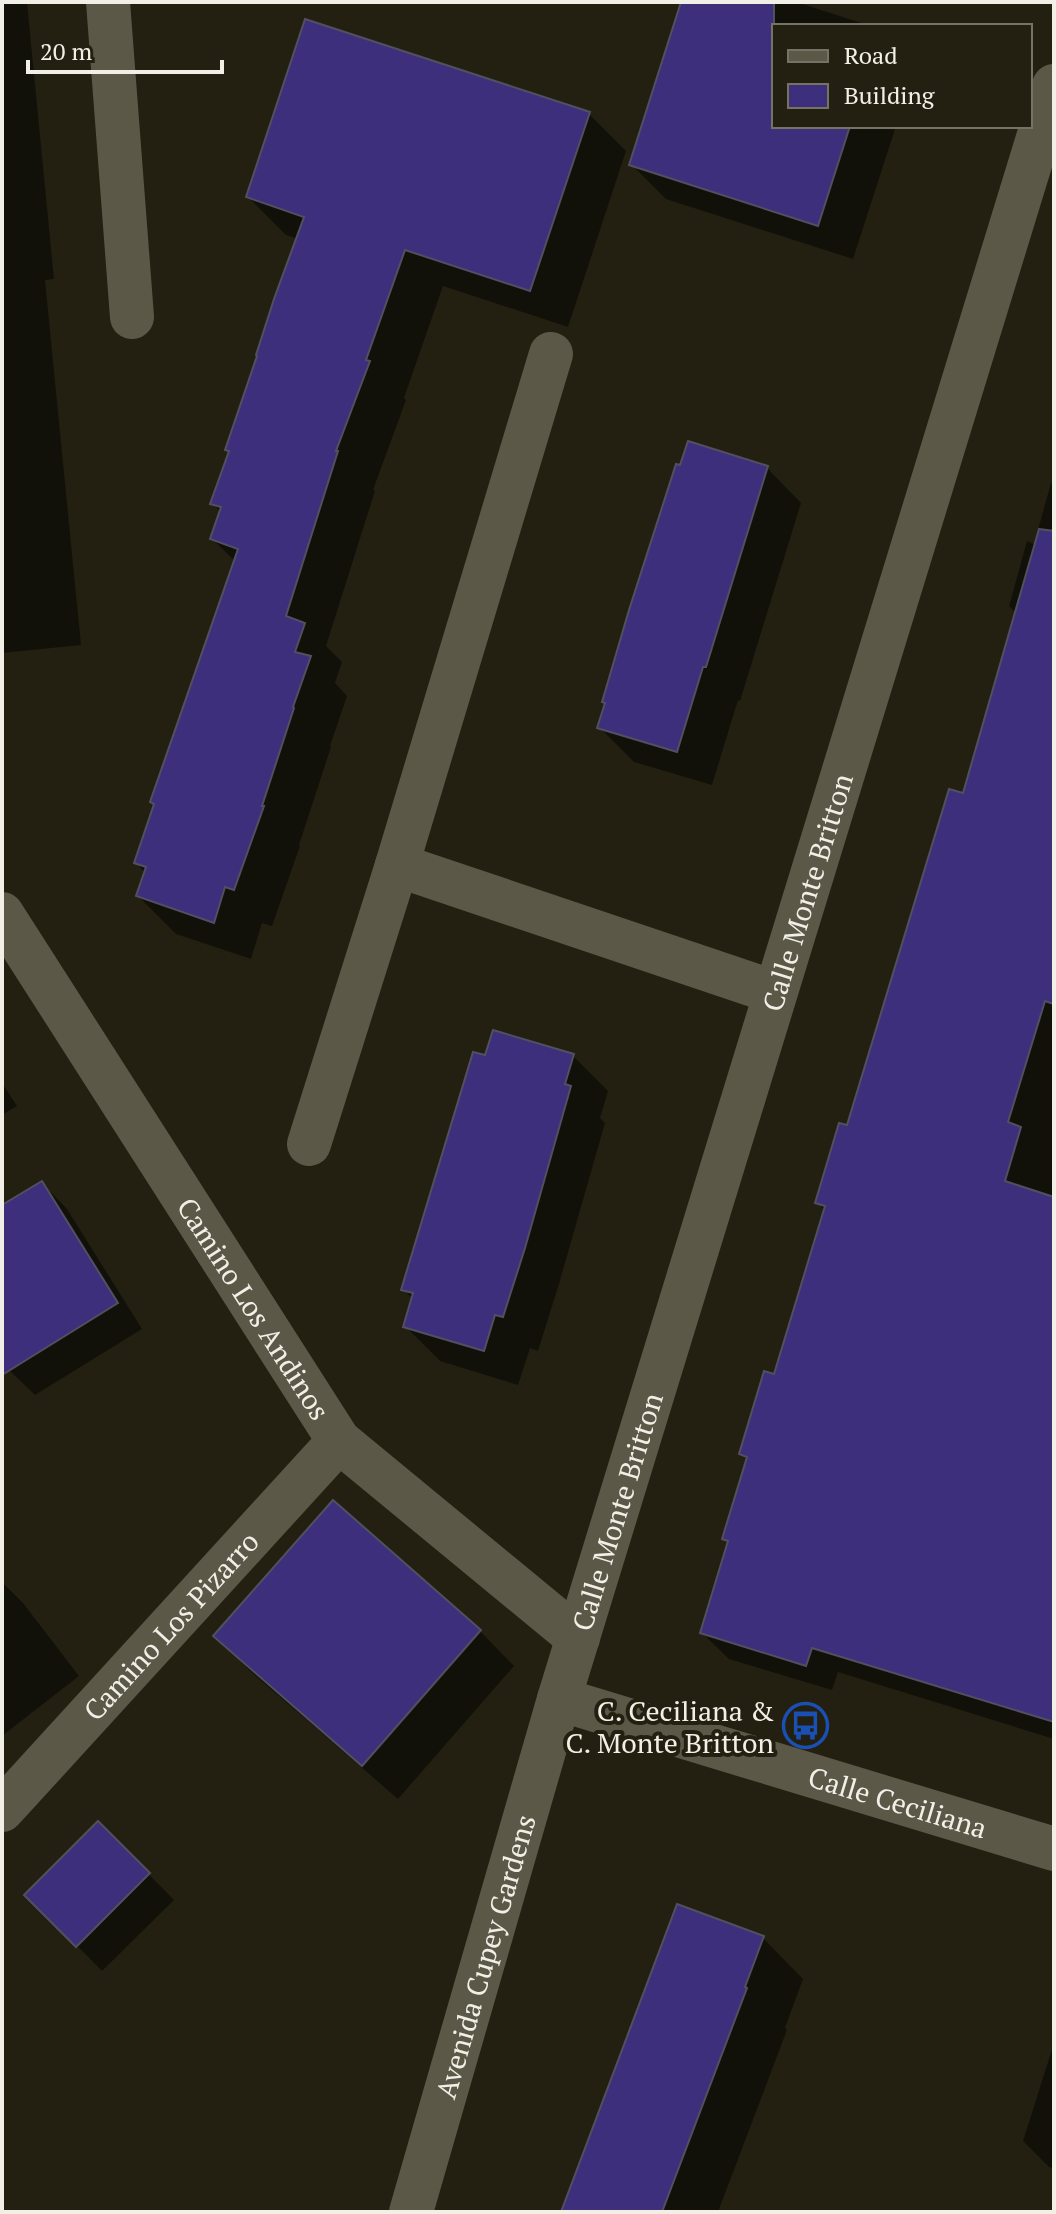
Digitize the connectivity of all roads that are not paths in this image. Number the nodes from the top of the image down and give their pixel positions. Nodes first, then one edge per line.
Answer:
1 (108, 2) edge
2 (1054, 86) edge
3 (132, 317) dead end
4 (551, 354) dead end
5 (397, 865) junction
6 (2, 914) edge
7 (774, 992) junction
8 (309, 1144) dead end
9 (339, 1441) junction
10 (578, 1638) junction
11 (559, 1699) junction
12 (2, 1810) edge
13 (1054, 1849) edge
14 (411, 2212) edge

1 - 3 street
2 - 7 street, Calle Monte Britton
4 - 5 street
5 - 7 street
5 - 8 street
6 - 9 street, Camino Los Andinos
7 - 10 street, Calle Monte Britton
9 - 10 street, Camino Los Andinos
9 - 12 street, Camino Los Pizarro
10 - 11 street, Calle Monte Britton
11 - 13 street, Calle Ceciliana
11 - 14 street, Avenida Cupey Gardens

